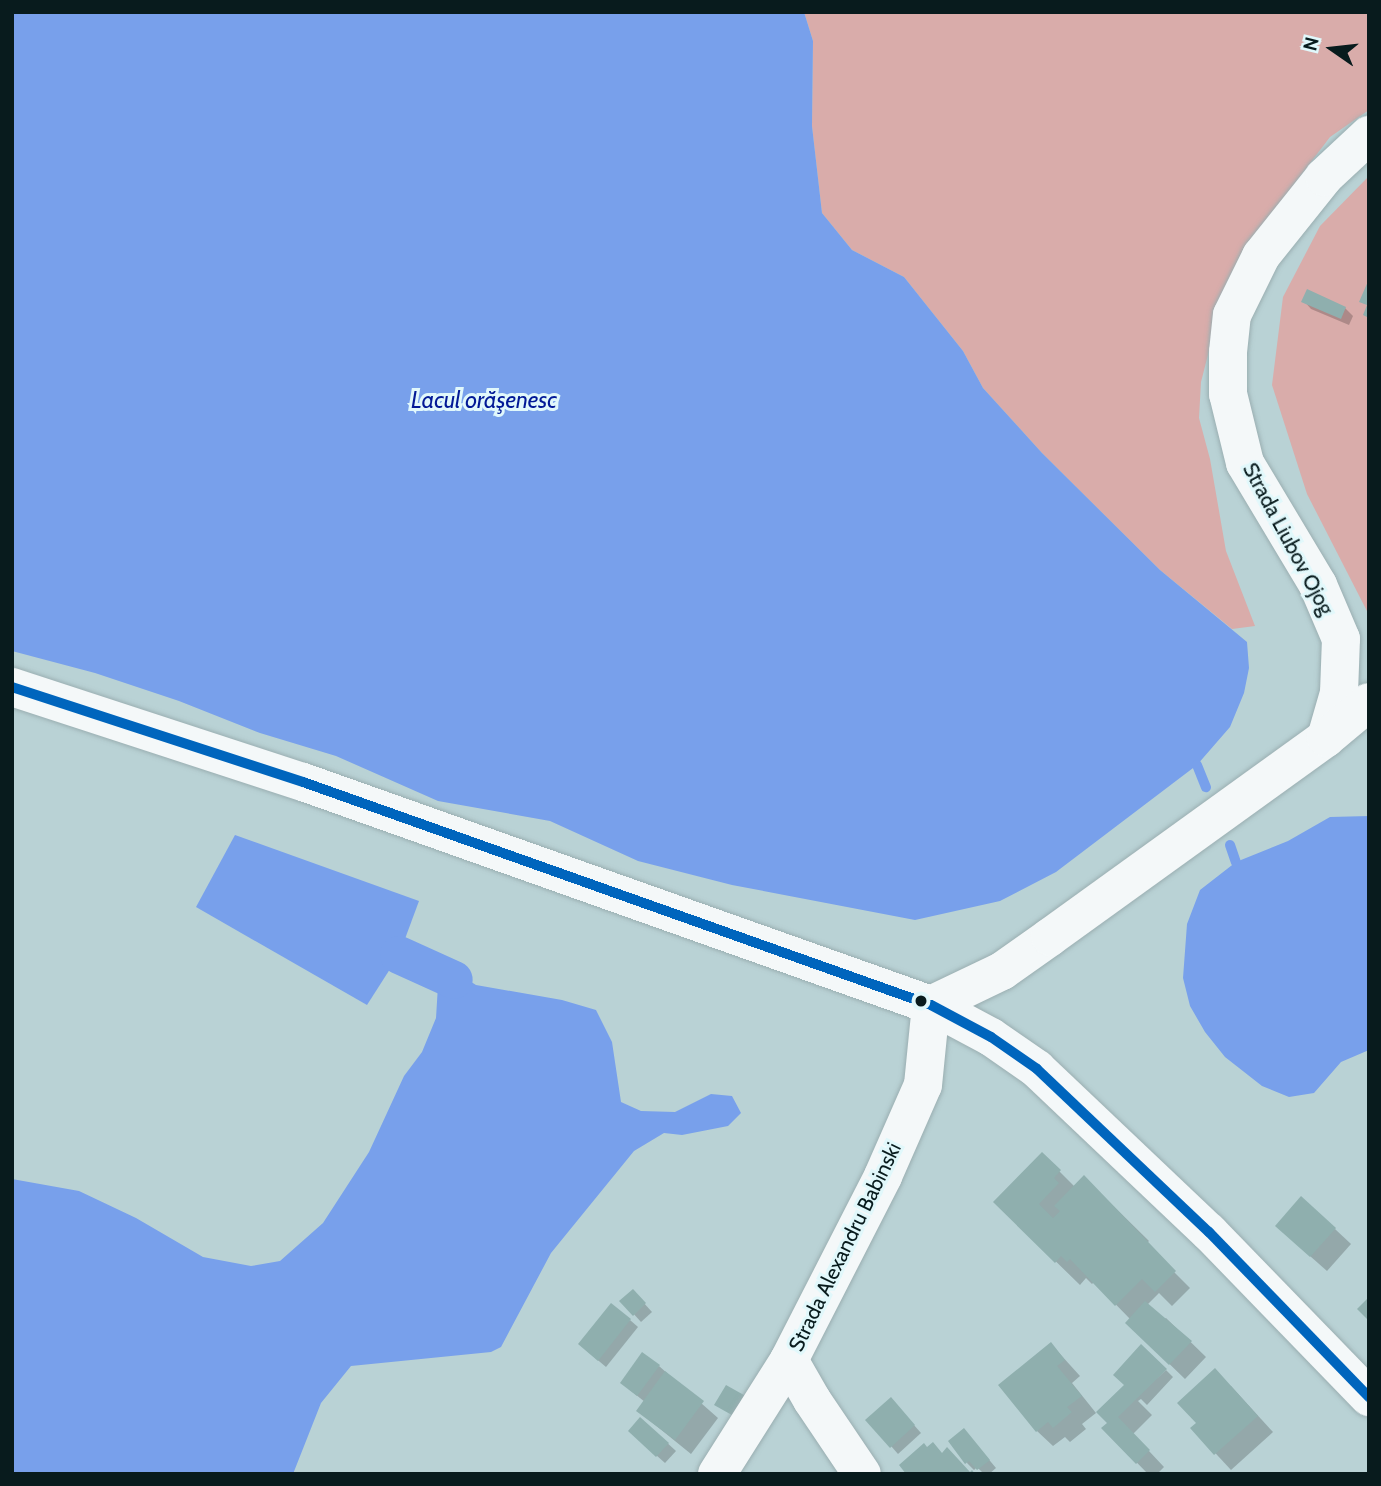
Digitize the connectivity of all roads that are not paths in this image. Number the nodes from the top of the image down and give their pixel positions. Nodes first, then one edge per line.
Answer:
1 (1369, 135) edge
2 (12, 687) edge
3 (1369, 702) edge
4 (1326, 738) junction
5 (931, 1004) junction
6 (789, 1360) junction
7 (1369, 1397) edge
8 (717, 1474) edge
9 (862, 1474) edge

1 - 4 street, Strada Liubov Ojog
2 - 5 street
3 - 4 street
4 - 5 street
5 - 6 street, Strada Alexandru Babinski
5 - 7 street
6 - 8 street, Strada Alexandru Babinski
6 - 9 street

